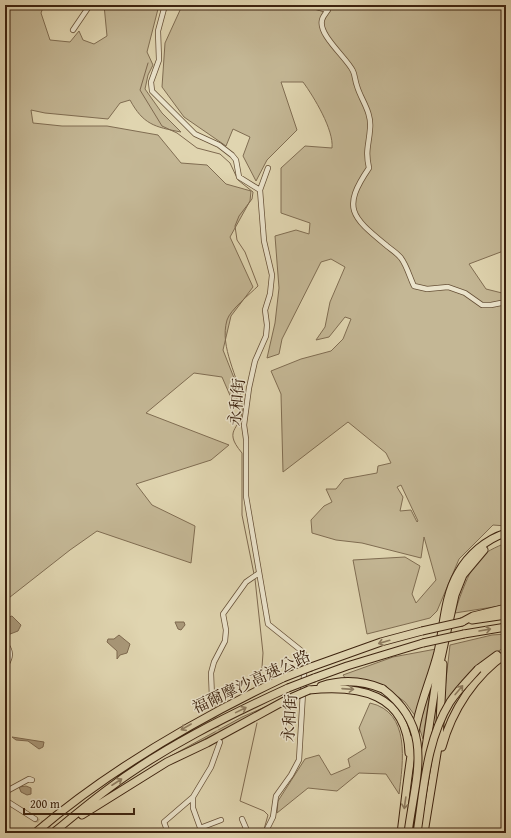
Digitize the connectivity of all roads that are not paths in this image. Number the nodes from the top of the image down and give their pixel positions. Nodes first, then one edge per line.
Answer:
1 (90, 5) edge
2 (165, 5) edge
3 (309, 5) edge
4 (73, 30) dead end
5 (268, 168) dead end
6 (260, 190) junction
7 (506, 302) edge
8 (506, 533) edge
9 (506, 538) edge
10 (256, 575) junction
11 (506, 608) edge
12 (506, 615) edge
13 (462, 622) junction
14 (506, 627) edge
15 (5, 643) edge
16 (506, 650) edge
17 (440, 654) junction
18 (506, 654) edge
19 (5, 667) edge
20 (309, 690) junction
21 (212, 698) tunnel mouth
22 (220, 742) tunnel mouth
23 (410, 772) junction
24 (433, 778) junction
25 (32, 780) dead end
26 (5, 792) edge
27 (193, 797) junction
28 (5, 800) edge
29 (35, 819) tunnel mouth
30 (242, 819) dead end
31 (221, 820) dead end
32 (56, 831) edge
33 (201, 831) edge
34 (35, 833) edge
35 (168, 833) edge
36 (248, 833) edge
37 (265, 833) edge
38 (401, 833) edge
39 (410, 833) edge
40 (418, 833) edge
41 (424, 833) edge

1 - 4 street
2 - 6 street
3 - 7 street
5 - 6 street
6 - 10 street, 永和街
8 - 17 highway
9 - 17 highway
10 - 21 street
10 - 37 street, 永和街
11 - 13 highway
12 - 13 highway, 福爾摩沙高速公路
13 -> 34 highway, 福爾摩沙高速公路, bridge
32 -> 14 highway, 福爾摩沙高速公路, bridge
15 - 19 street
40 -> 16 highway, bridge
17 - 23 highway
17 - 24 highway
17 - 39 highway, bridge
18 - 24 highway
20 -> 23 highway
20 - 32 highway, bridge
20 - 39 highway, bridge
22 - 27 street
23 -> 38 highway
24 - 41 highway
25 - 26 street
27 - 33 street
27 - 35 street
28 - 29 street
30 - 36 street
31 - 33 street

